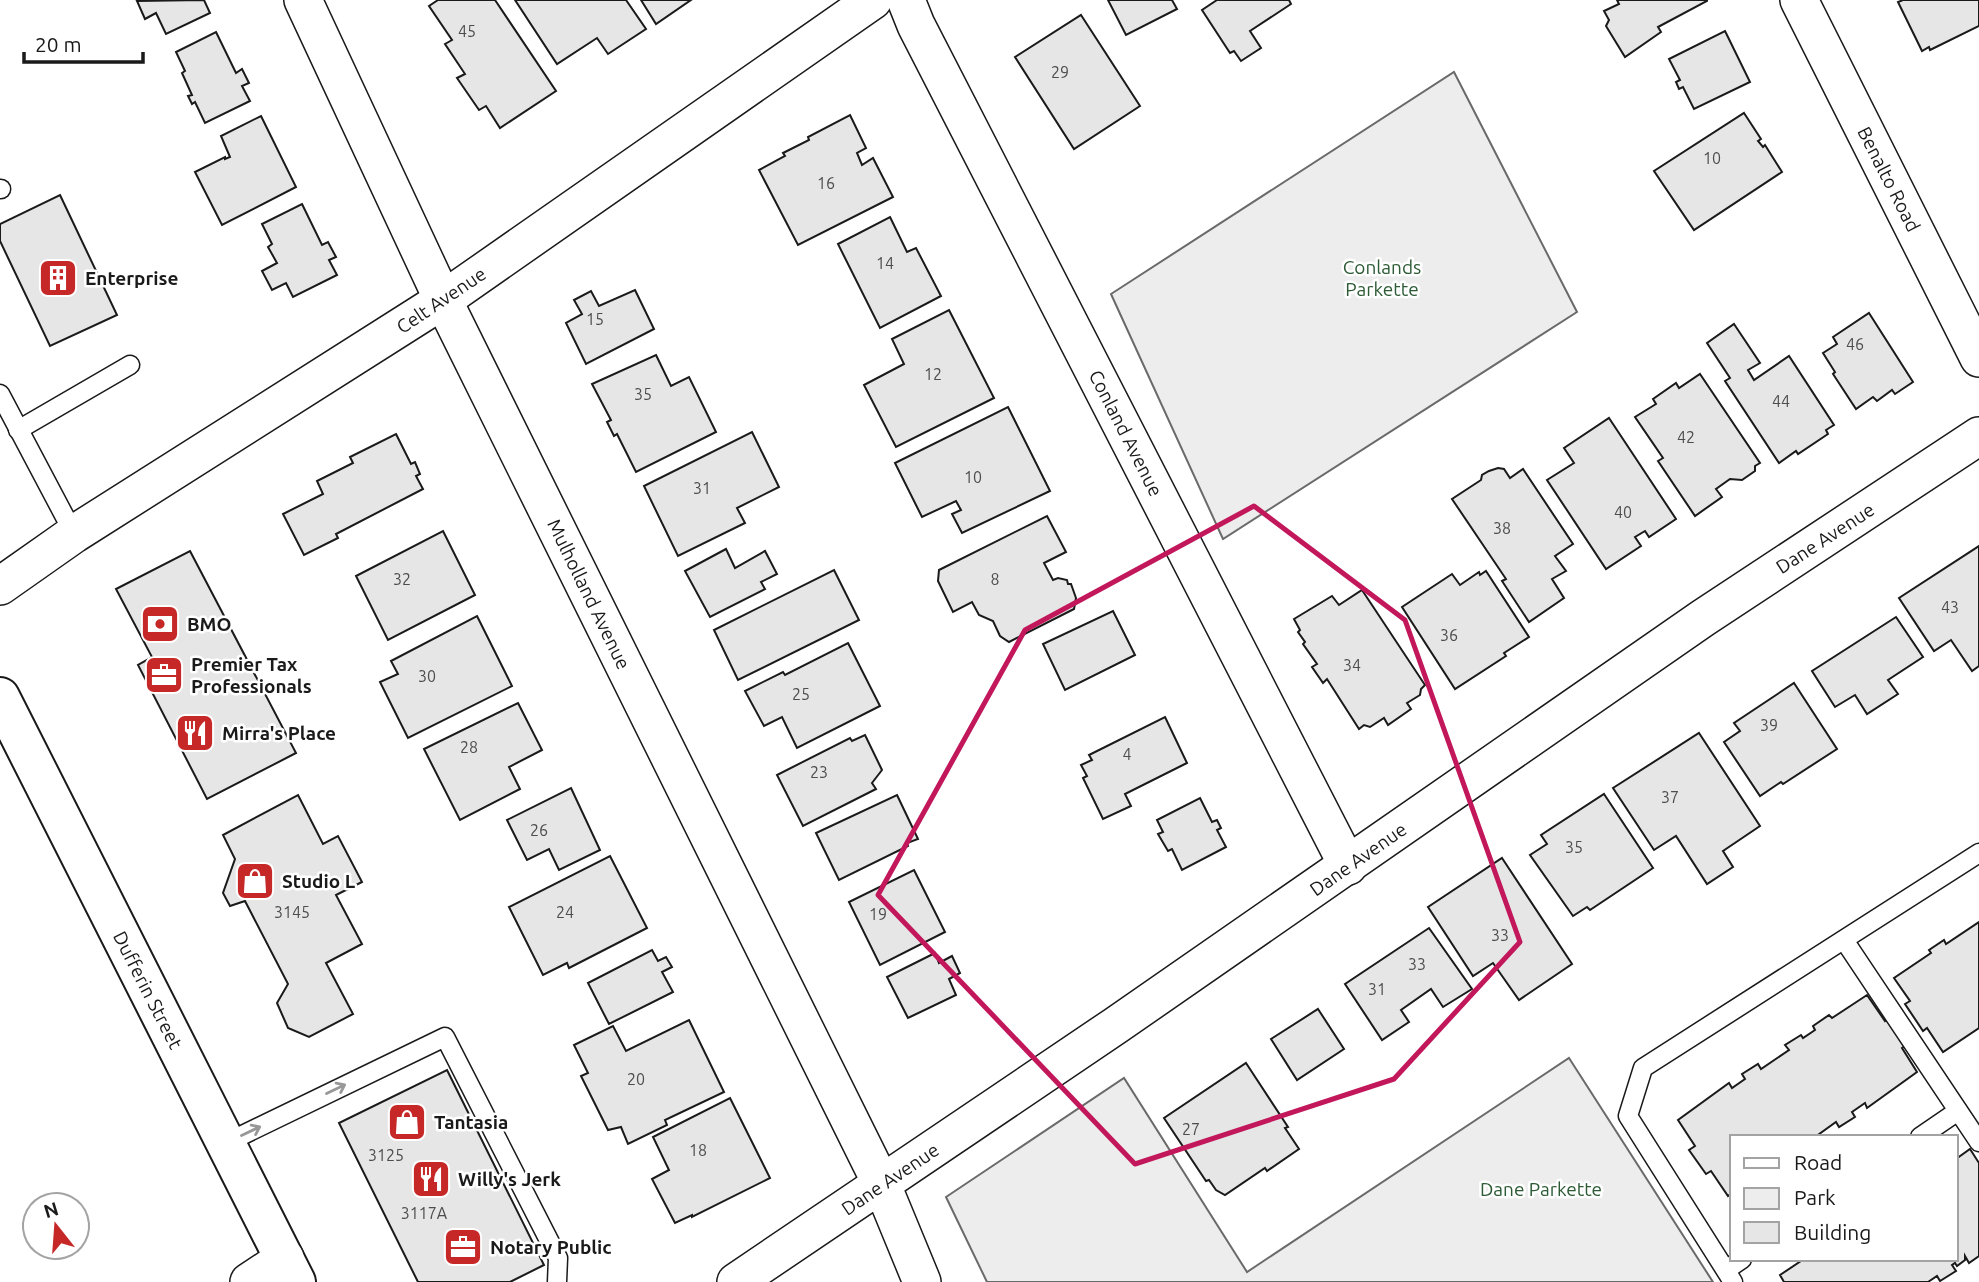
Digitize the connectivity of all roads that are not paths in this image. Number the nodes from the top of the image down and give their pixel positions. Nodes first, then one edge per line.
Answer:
1 (303, 0) edge
2 (873, 0) edge
3 (905, 0) edge
4 (1799, 0) edge
5 (443, 300) junction
6 (1979, 358) edge
7 (130, 365) dead end
8 (0, 394) edge
9 (18, 430) junction
10 (1979, 436) edge
11 (74, 534) junction
12 (0, 586) edge
13 (0, 697) edge
14 (1979, 853) edge
15 (1348, 866) junction
16 (1844, 940) junction
17 (1958, 1111) junction
18 (1923, 1135) edge
19 (1979, 1142) edge
20 (226, 1143) junction
21 (882, 1185) junction
22 (1741, 1261) edge
23 (290, 1270) edge
24 (1730, 1276) edge
25 (249, 1282) edge
26 (557, 1282) edge
27 (736, 1282) edge
28 (922, 1282) edge

1 - 5 street, Mulholland Avenue
2 - 5 street, Celt Avenue
3 - 15 street, Conland Avenue
4 - 6 street, Benalto Road
5 - 11 street, Celt Avenue
5 - 21 street, Mulholland Avenue
7 - 9 lane
8 - 9 lane
9 - 11 lane
10 - 15 street, Dane Avenue
11 - 12 street, Celt Avenue
13 - 20 main road, Dufferin Street
14 - 16 lane
15 - 21 street, Dane Avenue
16 - 17 lane
16 - 24 lane
17 - 18 lane
17 - 19 lane
20 - 23 main road, Dufferin Street
20 -> 26 lane
21 - 27 street, Dane Avenue
21 - 28 street, Mulholland Avenue
22 - 24 lane
23 - 25 street

